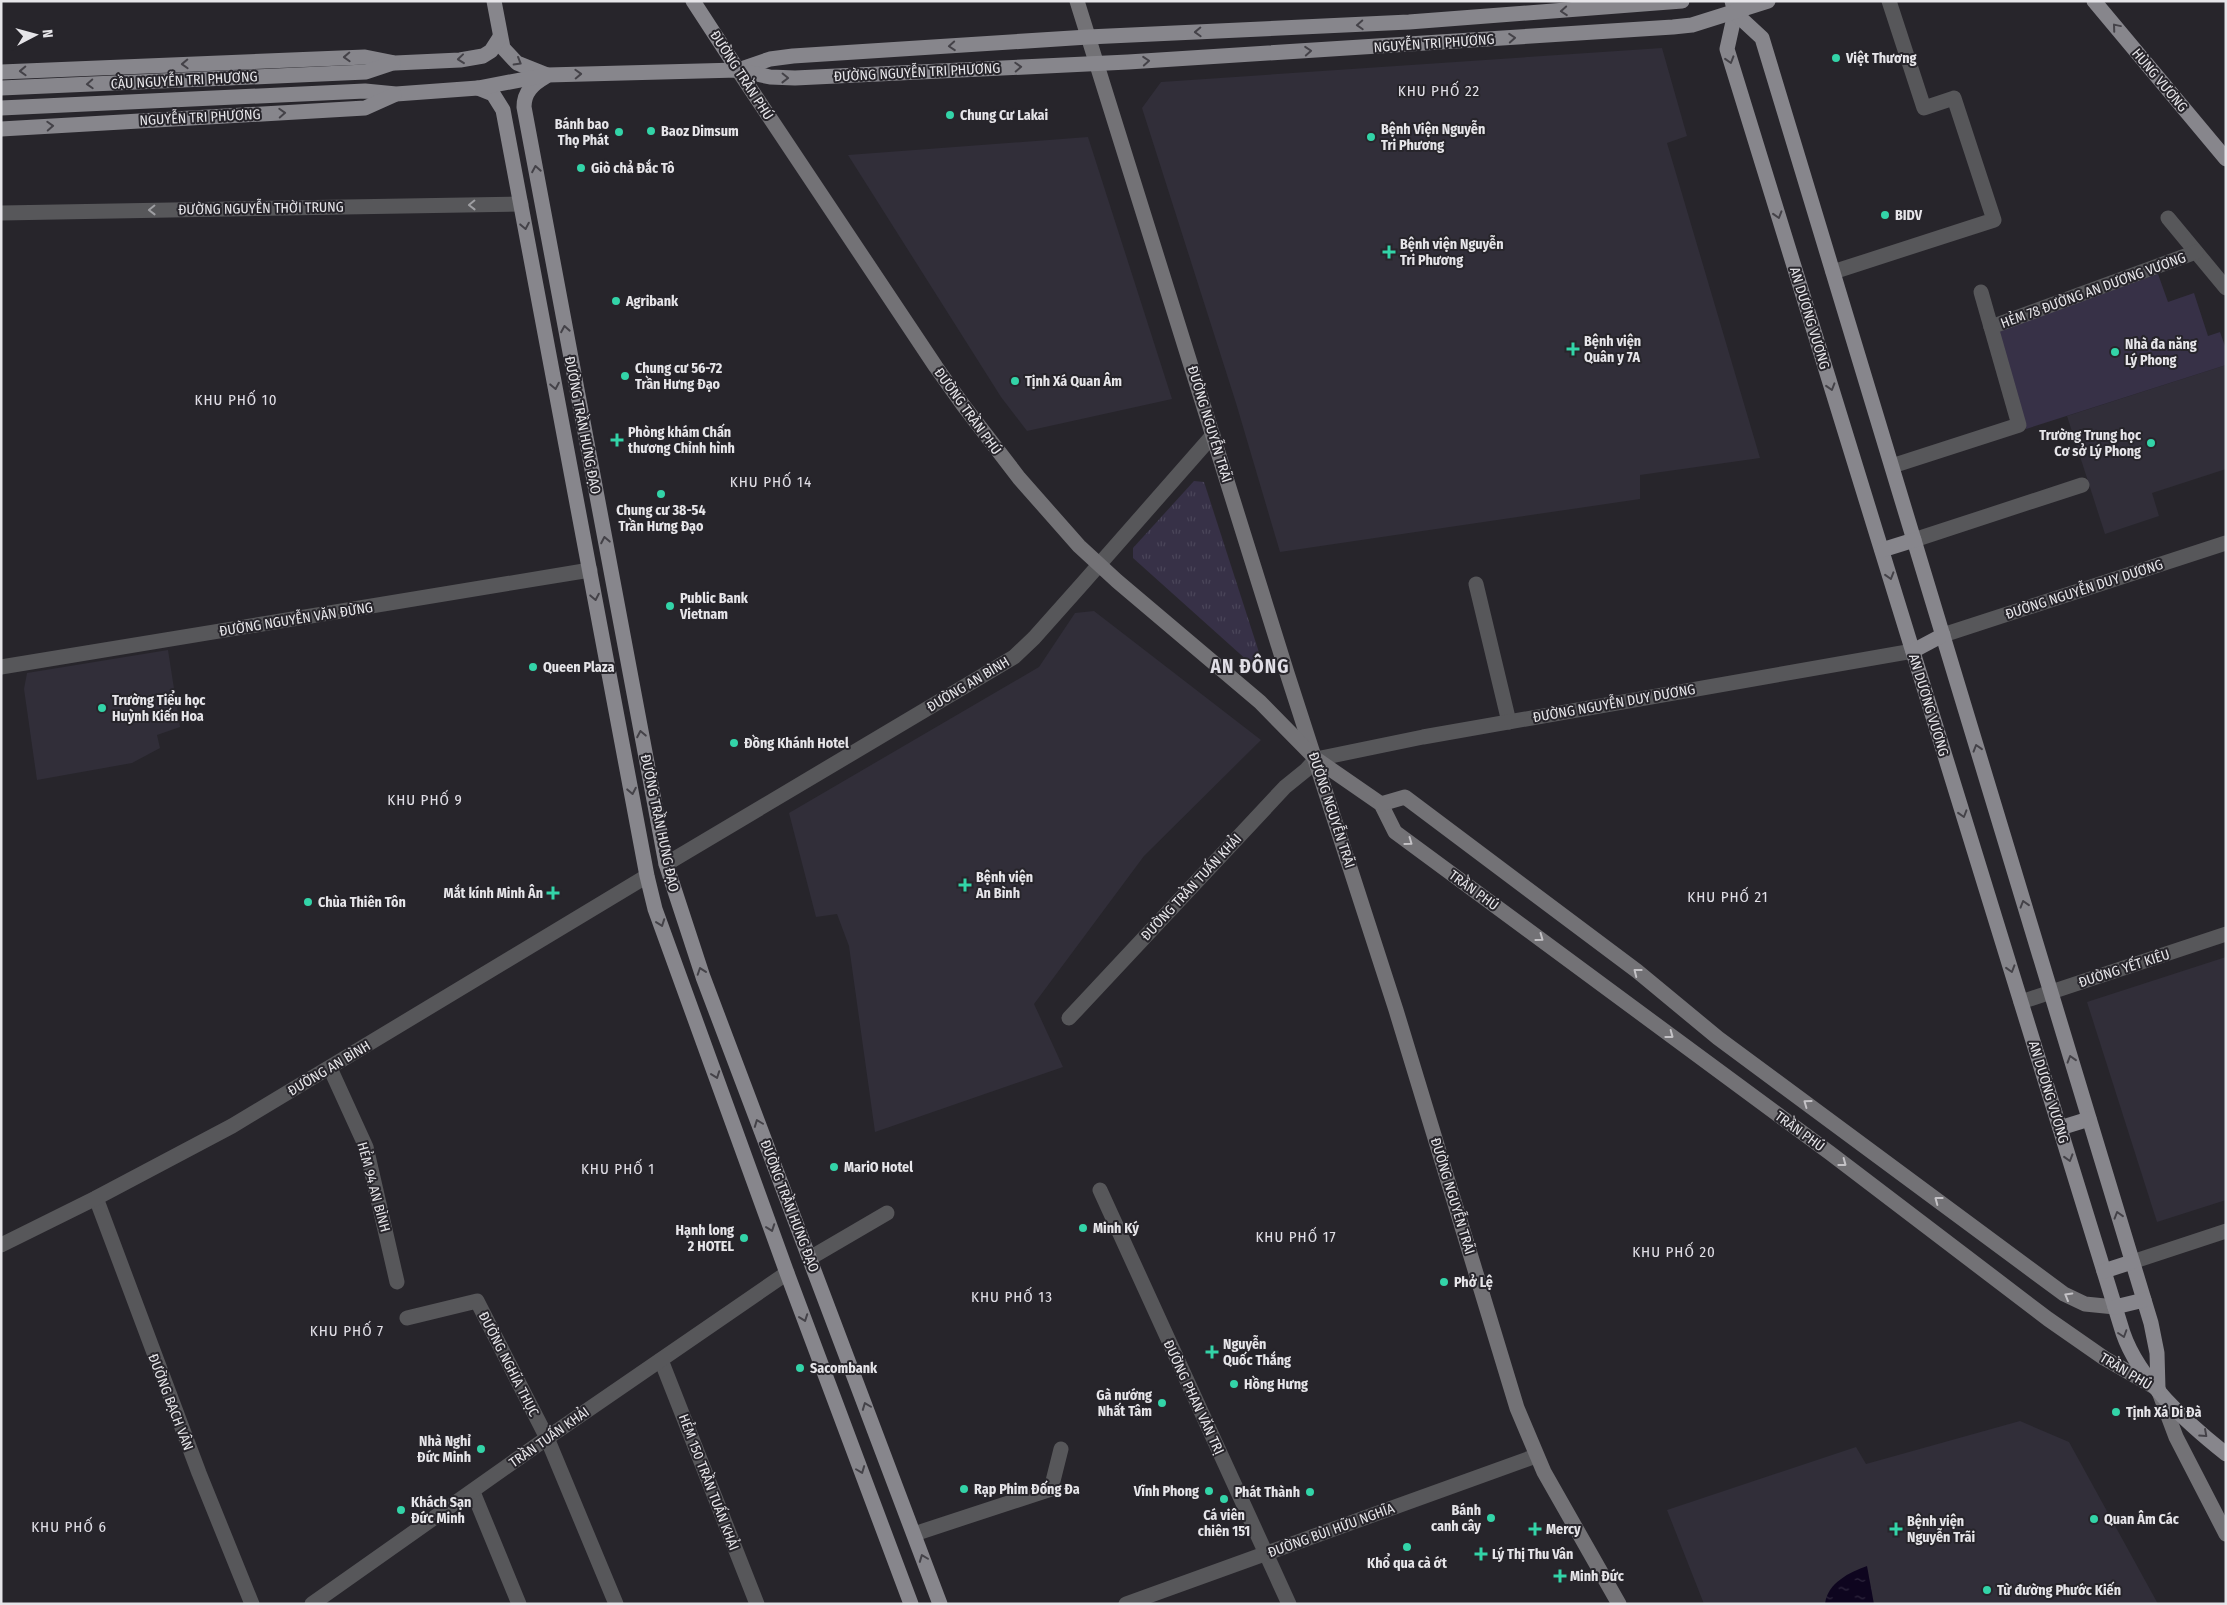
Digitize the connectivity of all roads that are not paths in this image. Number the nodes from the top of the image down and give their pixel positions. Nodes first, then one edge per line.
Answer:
1 (494, 1) edge
2 (693, 1) edge
3 (1078, 1) edge
4 (1682, 1) edge
5 (1768, 1) edge
6 (1889, 1) edge
7 (2094, 1) edge
8 (1734, 7) edge
9 (1409, 22) junction
10 (500, 37) junction
11 (1088, 37) junction
12 (1411, 44) junction
13 (396, 63) junction
14 (1097, 64) junction
15 (738, 70) junction
16 (1, 72) edge
17 (547, 75) junction
18 (1, 88) edge
19 (478, 88) junction
20 (366, 91) joint
21 (396, 94) junction
22 (1, 108) edge
23 (1, 128) edge
24 (2223, 152) edge
25 (521, 204) junction
26 (1, 213) edge
27 (2168, 218) dead end
28 (2196, 252) junction
29 (1833, 272) junction
30 (2226, 288) edge
31 (1981, 292) dead end
32 (1991, 327) junction
33 (1213, 434) junction
34 (1892, 466) junction
35 (2082, 485) dead end
36 (1914, 540) junction
37 (2226, 543) edge
38 (1882, 550) junction
39 (1100, 565) junction
40 (610, 567) junction
41 (590, 570) junction
42 (1476, 584) dead end
43 (1943, 636) junction
44 (1913, 651) junction
45 (1, 667) edge
46 (1509, 722) junction
47 (1316, 758) junction
48 (1381, 804) junction
49 (666, 864) junction
50 (647, 876) junction
51 (2226, 934) edge
52 (2051, 992) junction
53 (2021, 1002) junction
54 (1069, 1018) dead end
55 (330, 1068) junction
56 (1784, 1086) junction
57 (1768, 1108) junction
58 (2089, 1119) junction
59 (2060, 1128) junction
60 (1100, 1190) dead end
61 (96, 1198) junction
62 (887, 1213) dead end
63 (2226, 1230) edge
64 (1, 1245) edge
65 (810, 1258) junction
66 (2132, 1262) junction
67 (2104, 1271) junction
68 (787, 1273) junction
69 (397, 1282) dead end
70 (2144, 1300) junction
71 (2115, 1307) junction
72 (407, 1318) dead end
73 (661, 1360) junction
74 (2158, 1389) junction
75 (547, 1438) junction
76 (1061, 1450) dead end
77 (2226, 1454) edge
78 (1536, 1456) junction
79 (473, 1492) junction
80 (2224, 1526) edge
81 (914, 1534) junction
82 (1266, 1553) junction
83 (252, 1604) edge
84 (312, 1604) edge
85 (519, 1604) edge
86 (616, 1604) edge
87 (757, 1604) edge
88 (911, 1604) edge
89 (940, 1604) edge
90 (1126, 1604) edge
91 (1289, 1604) edge
92 (1619, 1604) edge

1 - 10 main road
2 - 15 main road, ĐƯỜNG TRẦN PHÚ
3 - 11 main road, ĐƯỜNG NGUYỄN TRÃI
4 -> 9 main road, NGUYỄN TRI PHƯƠNG
5 - 8 main road, NGUYỄN TRI PHƯƠNG
6 - 29 street
24 -> 7 main road, HÙNG VƯƠNG
12 -> 8 main road, NGUYỄN TRI PHƯƠNG
8 - 29 main road, AN DƯƠNG VƯƠNG
8 -> 38 main road, AN DƯƠNG VƯƠNG
9 -> 11 main road, NGUYỄN TRI PHƯƠNG
9 - 12 main road
10 -> 13 main road
10 -> 17 main road
11 - 14 main road, ĐƯỜNG NGUYỄN TRÃI
11 -> 15 main road, ĐƯỜNG NGUYỄN TRI PHƯƠNG
14 -> 12 main road, NGUYỄN TRI PHƯƠNG
13 -> 16 main road
13 -> 18 main road, CẦU NGUYỄN TRI PHƯƠNG
15 -> 14 main road, ĐƯỜNG NGUYỄN TRI PHƯƠNG
14 - 33 main road, ĐƯỜNG NGUYỄN TRÃI
17 -> 15 main road, ĐƯỜNG NGUYỄN TRI PHƯƠNG
15 - 39 main road, ĐƯỜNG TRẦN PHÚ
17 - 19 main road, ĐƯỜNG NGUYỄN TRI PHƯƠNG
40 -> 17 main road, ĐƯỜNG TRẦN HƯNG ĐẠO
19 - 21 main road, NGUYỄN TRI PHƯƠNG
19 - 25 main road, ĐƯỜNG TRẦN HƯNG ĐẠO
20 - 21 main road, NGUYỄN TRI PHƯƠNG
20 - 22 main road, CẦU NGUYỄN TRI PHƯƠNG
23 -> 21 main road, NGUYỄN TRI PHƯƠNG
25 -> 26 street, ĐƯỜNG NGUYỄN THỜI TRUNG
25 -> 41 main road, ĐƯỜNG TRẦN HƯNG ĐẠO
27 - 28 street, HẺM 78 ĐƯỜNG AN DƯƠNG VƯƠNG
28 - 30 street, HẺM 78 ĐƯỜNG AN DƯƠNG VƯƠNG
28 - 32 street, HẺM 78 ĐƯỜNG AN DƯƠNG VƯƠNG
29 - 34 main road, AN DƯƠNG VƯƠNG
31 - 32 street, HẺM 78 ĐƯỜNG AN DƯƠNG VƯƠNG
32 - 34 street, HẺM 78 ĐƯỜNG AN DƯƠNG VƯƠNG
33 - 39 street, ĐƯỜNG AN BÌNH
33 - 47 main road, ĐƯỜNG NGUYỄN TRÃI
34 - 36 main road, AN DƯƠNG VƯƠNG
35 - 36 street
36 - 38 main road
36 - 43 main road, AN DƯƠNG VƯƠNG
37 - 43 street, ĐƯỜNG NGUYỄN DUY DƯƠNG
38 -> 44 main road, AN DƯƠNG VƯƠNG
39 - 47 main road, ĐƯỜNG TRẦN PHÚ
39 - 49 street, ĐƯỜNG AN BÌNH
40 - 41 main road
49 -> 40 main road, ĐƯỜNG TRẦN HƯNG ĐẠO
41 - 45 street, ĐƯỜNG NGUYỄN VĂN ĐỪNG
41 -> 50 main road, ĐƯỜNG TRẦN HƯNG ĐẠO
42 - 46 street
43 - 44 main road
52 -> 43 main road, AN DƯƠNG VƯƠNG
44 - 46 street, ĐƯỜNG NGUYỄN DUY DƯƠNG
44 -> 53 main road, AN DƯƠNG VƯƠNG
46 - 47 street, ĐƯỜNG NGUYỄN DUY DƯƠNG
47 - 48 main road, TRẦN PHÚ
47 - 54 street, ĐƯỜNG TRẦN TUẤN KHẢI
47 - 78 main road, ĐƯỜNG NGUYỄN TRÃI
56 -> 48 main road, TRẦN PHÚ
48 -> 57 main road, TRẦN PHÚ
49 - 50 main road
65 -> 49 main road, ĐƯỜNG TRẦN HƯNG ĐẠO
50 - 55 street, ĐƯỜNG AN BÌNH
50 -> 68 main road, ĐƯỜNG TRẦN HƯNG ĐẠO
51 - 52 street, ĐƯỜNG YẾT KIÊU
52 - 53 street, ĐƯỜNG YẾT KIÊU
58 -> 52 main road, AN DƯƠNG VƯƠNG
53 - 59 main road, AN DƯƠNG VƯƠNG
55 - 61 street, ĐƯỜNG AN BÌNH
55 - 69 street, HẺM 94 AN BÌNH
56 - 57 main road
71 -> 56 main road, TRẦN PHÚ
57 -> 74 main road, TRẦN PHÚ
58 - 59 main road
66 -> 58 main road, AN DƯƠNG VƯƠNG
59 -> 67 main road, AN DƯƠNG VƯƠNG
60 - 82 street, ĐƯỜNG PHAN VĂN TRỊ
61 - 64 street, ĐƯỜNG AN BÌNH
61 - 83 street, ĐƯỜNG BẠCH VÂN
62 - 65 street
63 - 66 street
65 - 68 main road
81 -> 65 main road, ĐƯỜNG TRẦN HƯNG ĐẠO
66 - 67 main road
66 - 70 main road, AN DƯƠNG VƯƠNG
67 - 71 main road, AN DƯƠNG VƯƠNG
68 - 73 street, TRẦN TUẤN KHẢI
68 -> 88 main road, ĐƯỜNG TRẦN HƯNG ĐẠO
70 - 71 main road
70 - 74 main road, AN DƯƠNG VƯƠNG
71 -> 74 main road, AN DƯƠNG VƯƠNG
72 - 75 street, ĐƯỜNG NGHĨA THỤC
73 - 75 street, TRẦN TUẤN KHẢI
73 - 87 street, HẺM 150 TRẦN TUẤN KHẢI
74 -> 77 main road, TRẦN PHÚ
74 - 80 main road, AN DƯƠNG VƯƠNG
75 - 79 street, TRẦN TUẤN KHẢI
75 - 86 street, ĐƯỜNG NGHĨA THỤC
76 - 81 street
78 - 82 street, ĐƯỜNG BÙI HỮU NGHĨA
78 - 92 main road, ĐƯỜNG NGUYỄN TRÃI
79 - 84 street, TRẦN TUẤN KHẢI
79 - 85 street
89 -> 81 main road, ĐƯỜNG TRẦN HƯNG ĐẠO
82 - 90 street, ĐƯỜNG BÙI HỮU NGHĨA
82 - 91 street, ĐƯỜNG PHAN VĂN TRỊ

